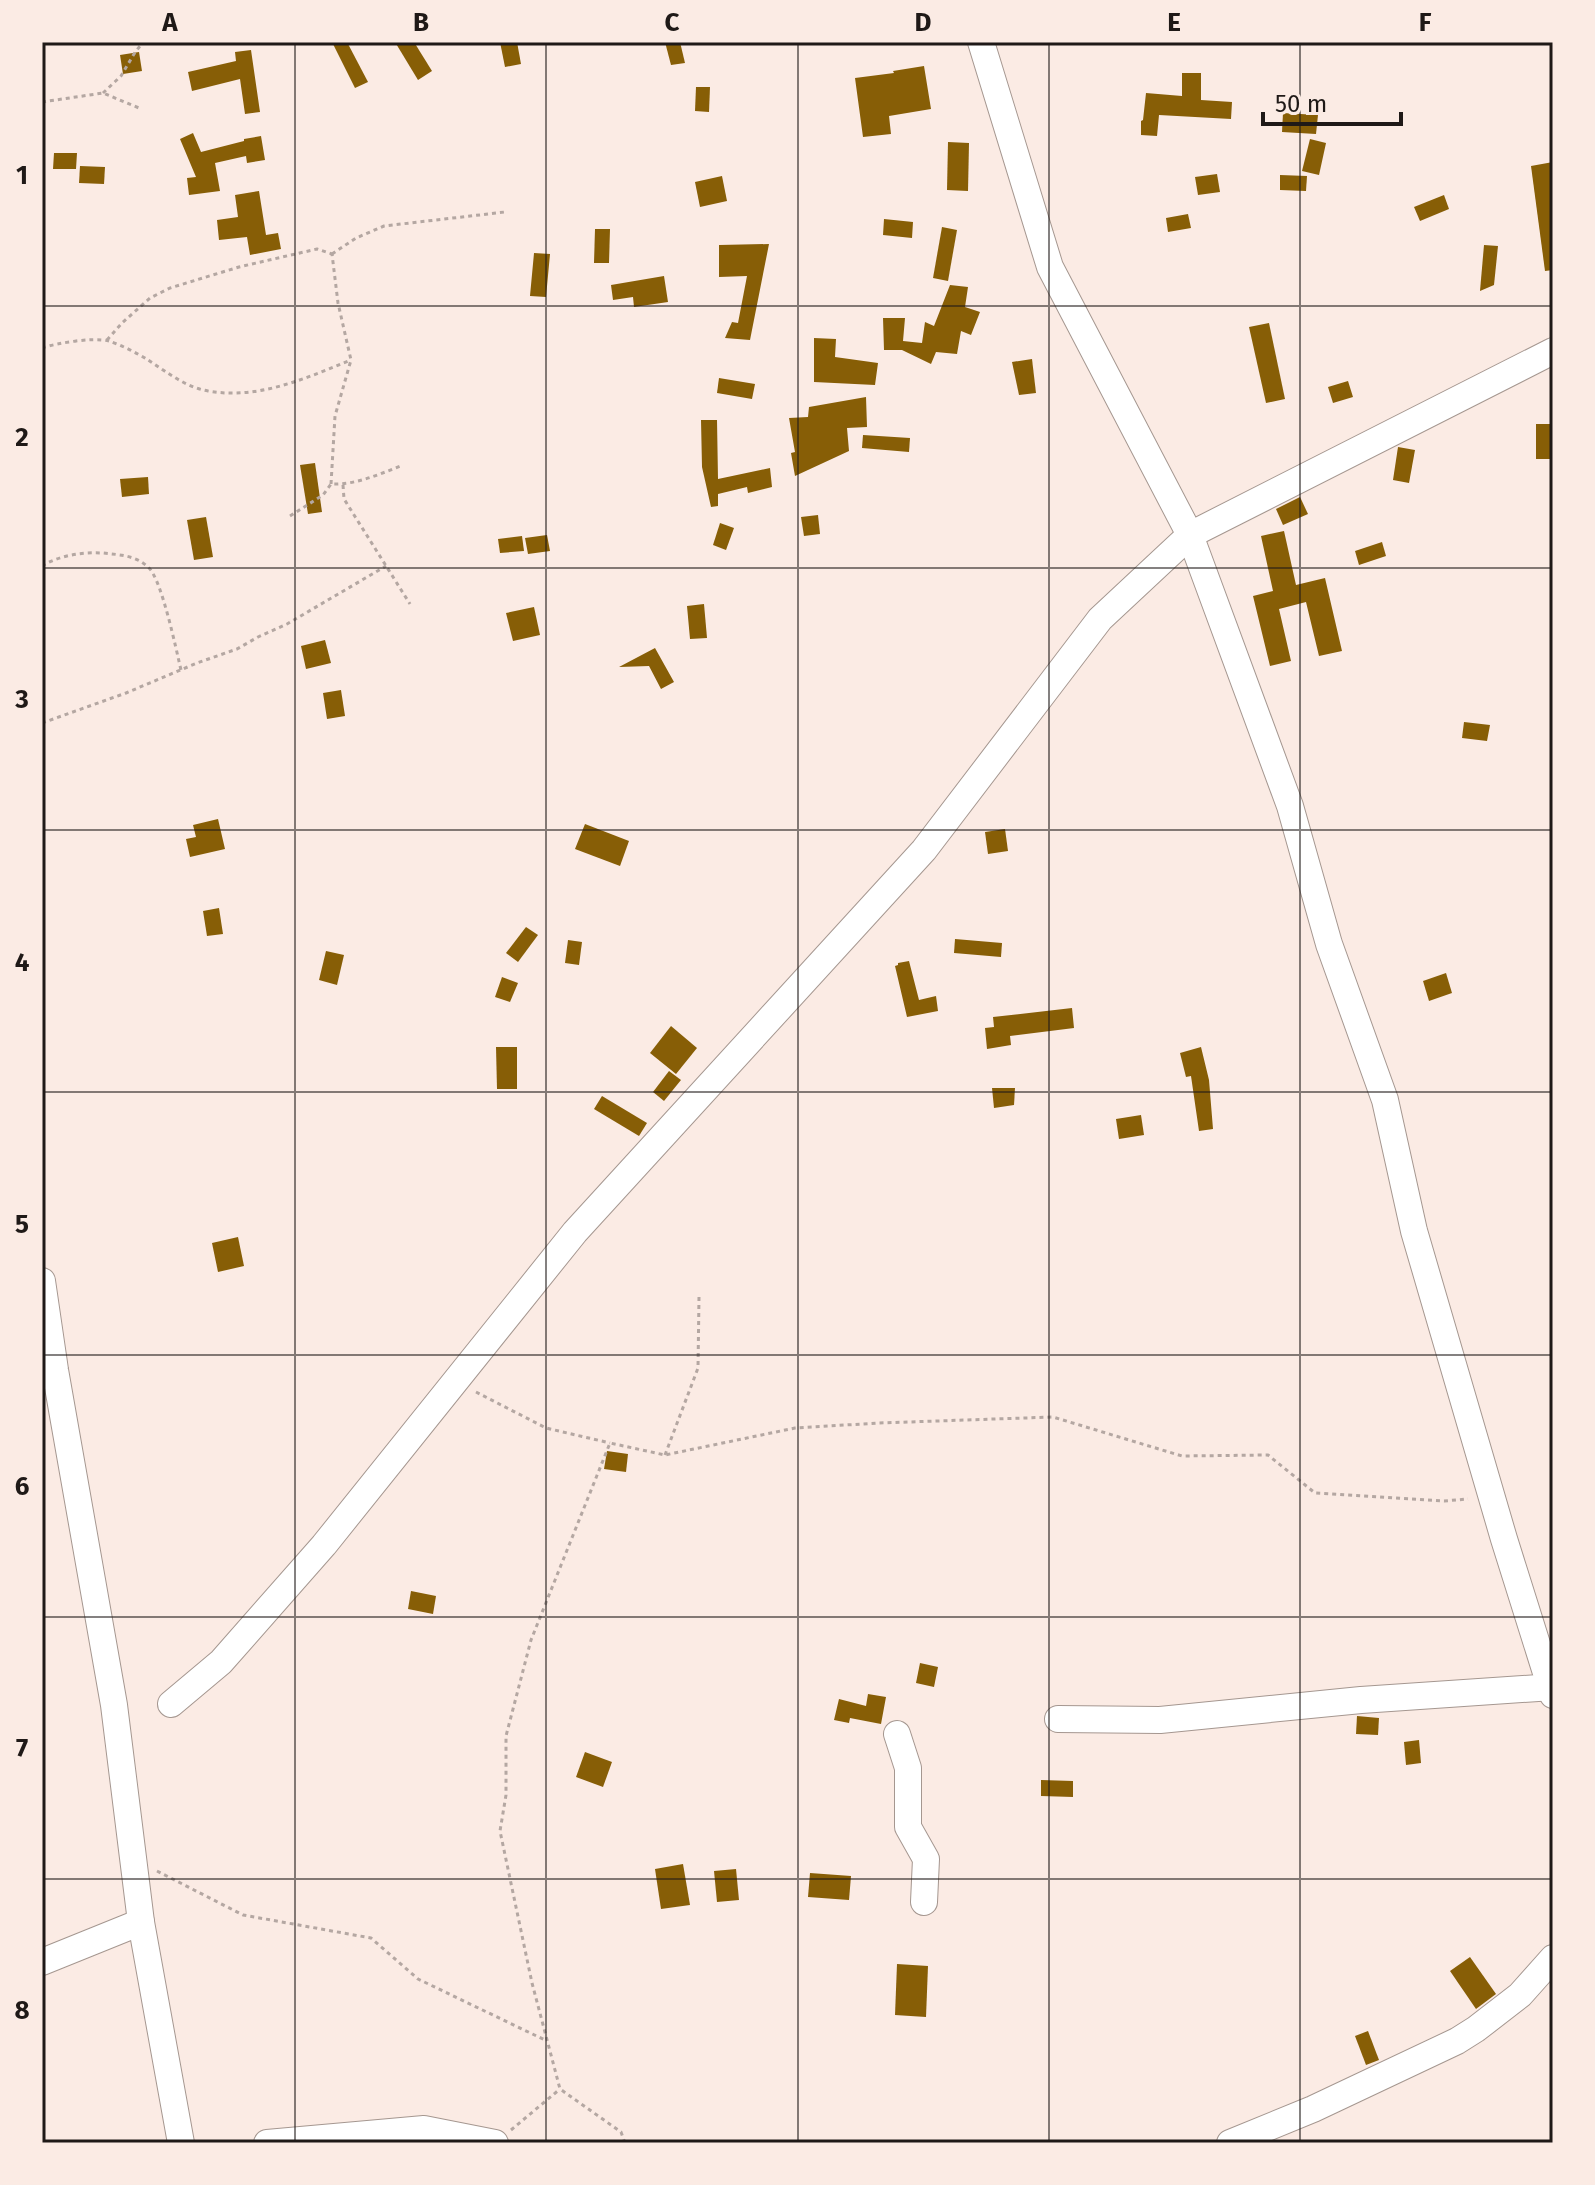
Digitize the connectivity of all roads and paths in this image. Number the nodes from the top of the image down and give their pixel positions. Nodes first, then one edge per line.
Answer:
1 (143, 42) edge
2 (981, 42) edge
3 (103, 93) junction
4 (42, 102) edge
5 (139, 108) dead end
6 (505, 212) dead end
7 (332, 254) junction
8 (107, 340) junction
9 (42, 348) edge
10 (1553, 351) edge
11 (351, 360) junction
12 (403, 465) dead end
13 (331, 484) junction
14 (343, 485) junction
15 (290, 516) dead end
16 (1190, 535) junction
17 (42, 566) edge
18 (386, 566) junction
19 (410, 604) dead end
20 (181, 670) junction
21 (42, 723) edge
22 (42, 1281) edge
23 (699, 1297) dead end
24 (455, 1382) junction
25 (610, 1443) junction
26 (665, 1455) junction
27 (1492, 1498) junction
28 (1552, 1690) edge
29 (171, 1704) dead end
30 (1058, 1719) dead end
31 (897, 1734) dead end
32 (133, 1859) junction
33 (924, 1902) dead end
34 (141, 1922) junction
35 (1553, 1958) edge
36 (42, 1962) edge
37 (547, 2041) junction
38 (560, 2089) junction
39 (501, 2138) edge
40 (181, 2143) edge
41 (267, 2143) edge
42 (625, 2143) edge
43 (1230, 2143) edge

1 - 3 path
2 - 16 street
3 - 4 path
3 - 5 path
6 - 7 path
7 - 8 path
7 - 11 path
8 - 9 path
8 - 11 path
10 - 16 street
11 - 13 path
12 - 14 path
13 - 14 path
13 - 15 path
14 - 18 path
16 - 24 street
16 - 27 street
17 - 20 path
18 - 19 path
18 - 20 path
20 - 21 path
22 - 32 street
23 - 26 path
24 - 25 path
24 - 29 street
25 - 26 path
25 - 37 path
26 - 27 path
27 - 28 street
28 - 30 street
31 - 33 street
32 - 34 street
32 - 37 path
34 - 36 street
34 - 40 street
35 - 43 street
37 - 38 path
38 - 39 path
38 - 42 path
39 - 41 street

